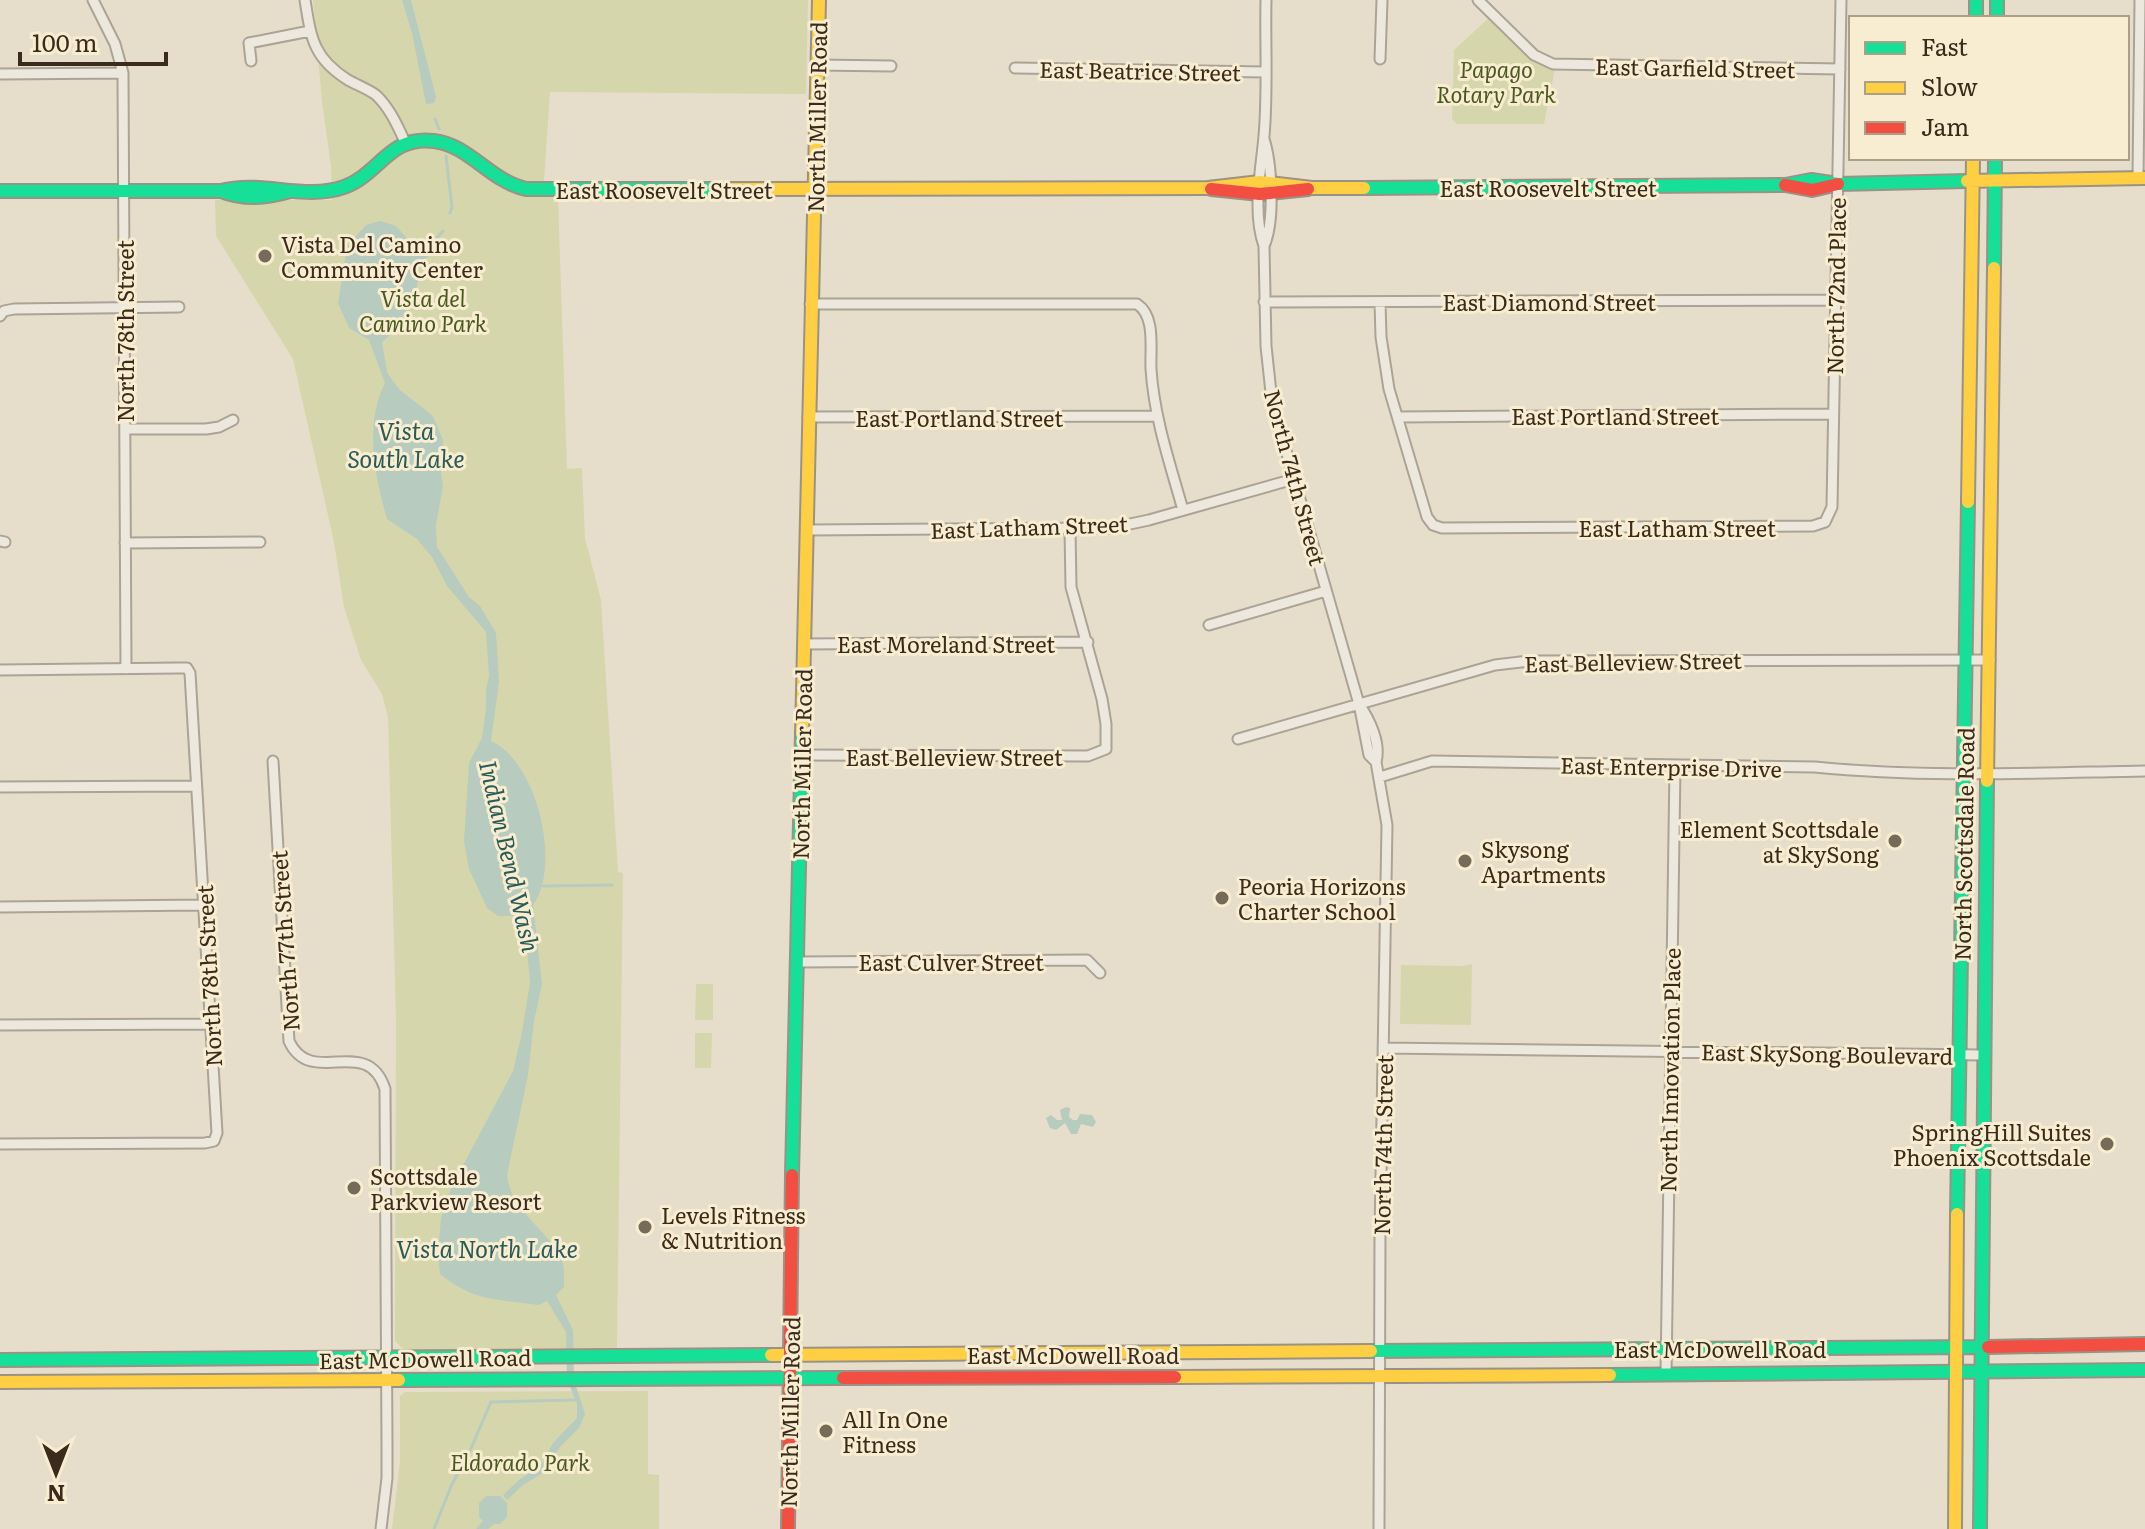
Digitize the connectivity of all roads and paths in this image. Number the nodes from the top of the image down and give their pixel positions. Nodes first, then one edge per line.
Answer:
1 (93, 0) edge
2 (305, 0) edge
3 (819, 0) edge
4 (1266, 0) edge
5 (1382, 0) edge
6 (1478, 0) edge
7 (1841, 0) edge
8 (2140, 0) edge
9 (310, 31) junction
10 (1380, 59) dead end
11 (251, 61) dead end
12 (817, 65) junction
13 (891, 66) dead end
14 (1015, 68) dead end
15 (1840, 69) junction
16 (1265, 72) junction
17 (123, 73) junction
18 (0, 74) edge
19 (406, 144) junction
20 (1973, 160) edge
21 (1995, 160) edge
22 (2141, 178) edge
23 (1995, 182) junction
24 (1973, 183) junction
25 (1838, 184) junction
26 (815, 188) junction
27 (1264, 188) junction
28 (0, 191) edge
29 (124, 191) junction
30 (1835, 300) junction
31 (1264, 302) junction
32 (1380, 302) junction
33 (810, 304) junction
34 (124, 307) junction
35 (179, 307) dead end
36 (2, 314) edge
37 (1832, 414) junction
38 (1157, 416) junction
39 (808, 417) junction
40 (1398, 417) junction
41 (233, 420) dead end
42 (125, 429) junction
43 (1294, 479) junction
44 (1183, 510) junction
45 (1825, 522) joint
46 (1070, 529) junction
47 (806, 530) junction
48 (260, 542) dead end
49 (125, 543) junction
50 (1326, 591) junction
51 (1209, 625) dead end
52 (1088, 642) junction
53 (804, 644) junction
54 (1990, 660) junction
55 (1967, 661) junction
56 (126, 669) junction
57 (0, 670) edge
58 (1359, 704) junction
59 (1238, 739) dead end
60 (801, 755) junction
61 (273, 761) dead end
62 (1675, 767) junction
63 (2145, 771) edge
64 (1965, 774) junction
65 (1988, 774) junction
66 (1380, 777) junction
67 (196, 786) junction
68 (0, 787) edge
69 (204, 905) junction
70 (0, 907) edge
71 (797, 962) junction
72 (1100, 973) dead end
73 (210, 1024) junction
74 (0, 1025) edge
75 (1383, 1048) junction
76 (1669, 1051) junction
77 (1960, 1055) junction
78 (1983, 1055) junction
79 (0, 1144) edge
80 (2145, 1344) edge
81 (1956, 1347) junction
82 (1982, 1347) junction
83 (1666, 1348) junction
84 (1379, 1351) junction
85 (789, 1356) junction
86 (387, 1359) junction
87 (0, 1360) edge
88 (2145, 1370) edge
89 (1955, 1373) junction
90 (1982, 1373) junction
91 (1666, 1374) junction
92 (1379, 1375) junction
93 (788, 1378) junction
94 (388, 1379) junction
95 (0, 1382) edge
96 (381, 1529) edge
97 (788, 1529) edge
98 (1379, 1529) edge
99 (1955, 1529) edge
100 (1980, 1529) edge

1 - 17 street, North 78th Street
2 - 9 street
3 - 12 main road, North Miller Road
4 - 16 street, North 74th Street
5 - 10 street
6 - 15 street, East Garfield Street
7 - 15 street, North 72nd Place
8 - 22 street
9 - 11 street
9 - 19 street
12 - 13 street
12 - 26 main road, North Miller Road
14 - 16 street, East Beatrice Street
15 - 25 street, North 72nd Place
16 - 27 street, North 74th Street
17 - 18 street
17 - 29 street, North 78th Street
19 - 26 main road, East Roosevelt Street
19 - 29 main road
20 - 24 main road, North Scottsdale Road
21 - 23 main road, North Scottsdale Road
22 - 23 main road, East Roosevelt Street
23 - 24 main road, East Roosevelt Street
23 - 54 main road, North Scottsdale Road
24 - 25 main road, East Roosevelt Street
24 - 55 main road, North Scottsdale Road
25 - 27 main road, East Roosevelt Street
25 - 30 street, North 72nd Place
26 - 27 main road, East Roosevelt Street
26 - 33 main road, North Miller Road
27 - 31 street, North 74th Street
28 - 29 main road
29 - 34 street, North 78th Street
30 - 32 street, East Diamond Street
30 - 37 street, North 72nd Place
31 - 32 street, East Diamond Street
31 - 43 street, North 74th Street
32 - 40 street
33 - 38 street
33 - 39 main road, North Miller Road
34 - 35 street
34 - 36 street
34 - 42 street, North 78th Street
37 - 40 street, East Portland Street
37 - 45 street, North 72nd Place
38 - 39 street, East Portland Street
38 - 44 street
39 - 47 main road, North Miller Road
40 - 45 street, East Latham Street
41 - 42 street
42 - 49 street, North 78th Street
43 - 44 street, East Latham Street
43 - 50 street, North 74th Street
44 - 46 street, East Latham Street
46 - 47 street, East Latham Street
46 - 52 street
47 - 53 main road, North Miller Road
48 - 49 street
49 - 56 street, North 78th Street
50 - 51 street
50 - 58 street, North 74th Street
52 - 53 street, East Moreland Street
52 - 60 street, East Belleview Street
53 - 60 main road, North Miller Road
54 - 55 street, East Belleview Street
54 - 65 main road, North Scottsdale Road
55 - 58 street, East Belleview Street
55 - 64 main road, North Scottsdale Road
56 - 57 street
56 - 67 street, North 78th Street
58 - 59 street, East Belleview Street
58 - 66 street, North 74th Street
60 - 71 main road, North Miller Road
61 - 86 street, North 77th Street
62 - 64 street, East Enterprise Drive
62 - 66 street, East Enterprise Drive
62 - 76 street, North Innovation Place
63 - 65 street
64 - 65 street
64 - 77 main road, North Scottsdale Road
65 - 78 main road, North Scottsdale Road
66 - 75 street, North 74th Street
67 - 68 street
67 - 69 street, North 78th Street
69 - 70 street
69 - 73 street, North 78th Street
71 - 72 street, East Culver Street
71 - 85 main road, North Miller Road
73 - 74 street
73 - 79 street, North 78th Street
75 - 76 street, East SkySong Boulevard
75 - 84 street, North 74th Street
76 - 77 street, East SkySong Boulevard
76 - 83 street, North Innovation Place
77 - 78 street, East SkySong Boulevard
77 - 81 main road, North Scottsdale Road
78 - 82 main road, North Scottsdale Road
80 - 82 main road, East McDowell Road
81 - 82 main road, East McDowell Road
81 - 83 main road, East McDowell Road
81 - 89 main road, North Scottsdale Road
82 - 90 main road, North Scottsdale Road
83 - 84 main road, East McDowell Road
83 - 91 street, North Innovation Place
84 - 85 main road, East McDowell Road
84 - 92 street, North 74th Street
85 - 86 main road, East McDowell Road
85 - 93 main road, North Miller Road
86 - 87 main road, East McDowell Road
86 - 94 street, North 77th Street
88 - 90 main road, East McDowell Road
89 - 90 main road, East McDowell Road
89 - 91 main road, East McDowell Road
89 - 99 main road, North Scottsdale Road
90 - 100 main road, North Scottsdale Road
91 - 92 main road, East McDowell Road
92 - 93 main road, East McDowell Road
92 - 98 street, North 74th Street
93 - 94 main road, East McDowell Road
93 - 97 main road, North Miller Road
94 - 95 main road, East McDowell Road
94 - 96 street, North 77th Street

